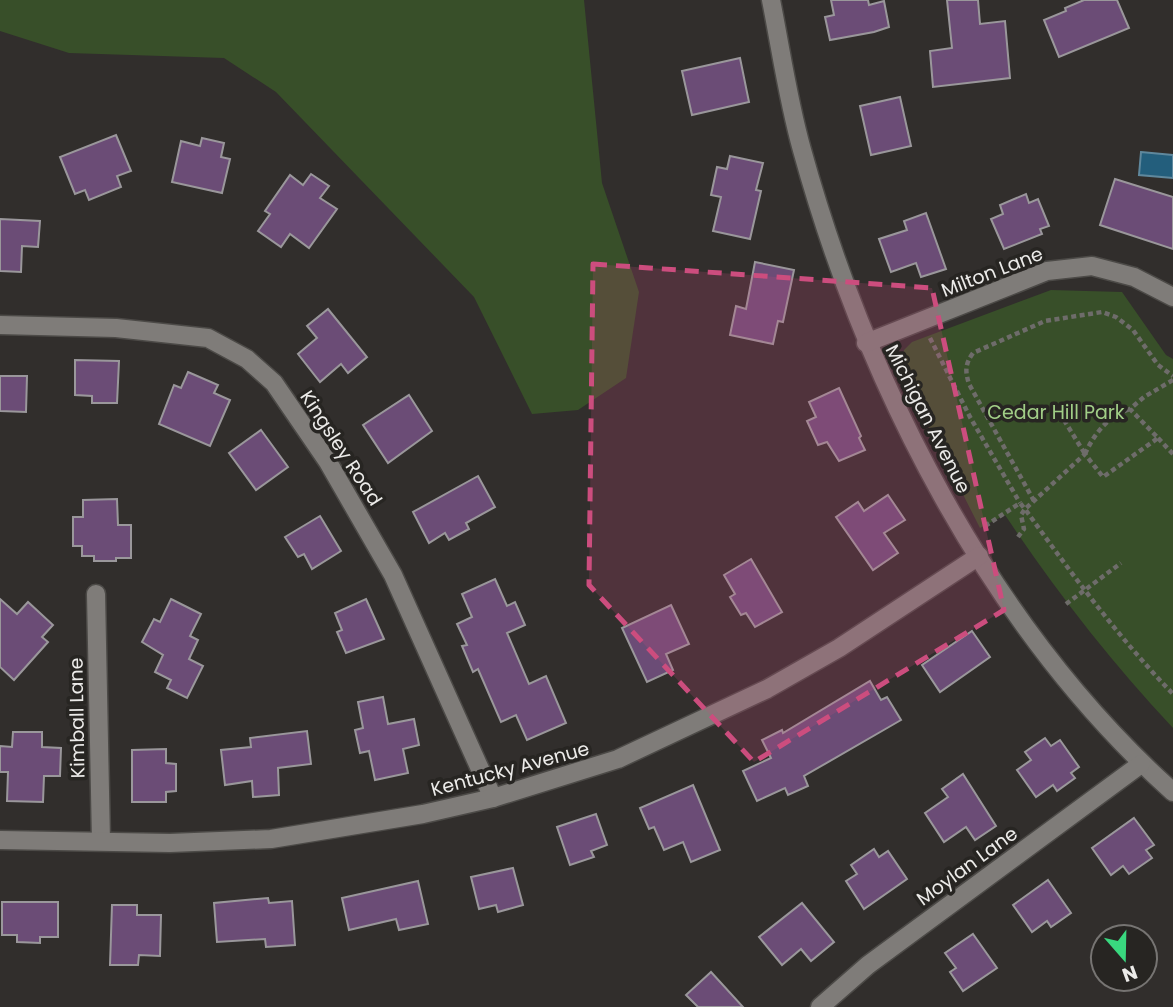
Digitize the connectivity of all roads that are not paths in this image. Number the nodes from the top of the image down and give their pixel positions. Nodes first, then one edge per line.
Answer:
1 (771, 0) edge
2 (1173, 297) edge
3 (0, 326) edge
4 (866, 343) junction
5 (979, 556) junction
6 (96, 594) dead end
7 (1141, 764) junction
8 (1173, 792) edge
9 (493, 798) junction
10 (0, 840) edge
11 (100, 841) junction
12 (820, 1007) edge

1 - 4 street, Michigan Avenue
2 - 4 street, Milton Lane
3 - 9 street, Kingsley Road
4 - 5 street, Michigan Avenue
5 - 7 street, Michigan Avenue
5 - 9 street, Kentucky Avenue
6 - 11 street, Kimball Lane
7 - 8 street, Michigan Avenue
7 - 12 street, Moylan Lane
9 - 11 street, Kentucky Avenue
10 - 11 street, Kentucky Avenue

